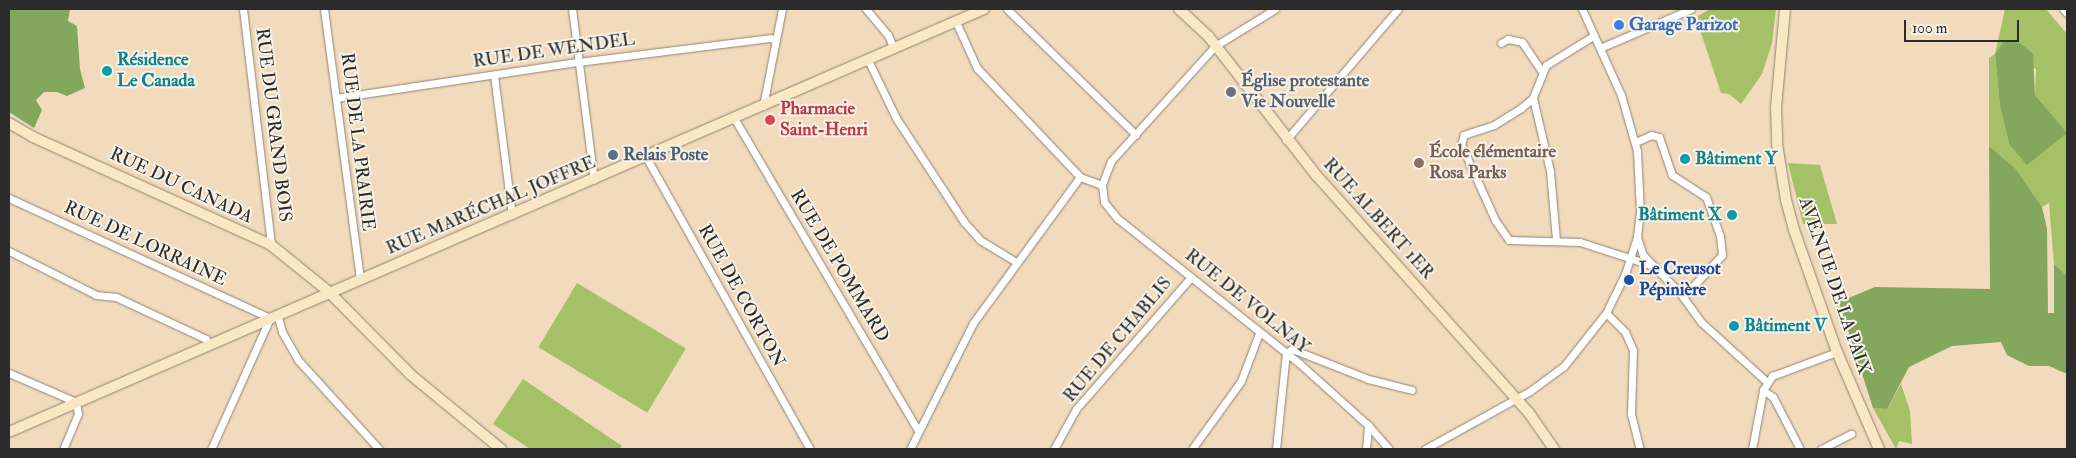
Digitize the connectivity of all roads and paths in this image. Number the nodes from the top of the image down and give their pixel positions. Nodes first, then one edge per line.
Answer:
1 (243, 9) edge
2 (324, 9) edge
3 (572, 9) edge
4 (782, 9) edge
5 (866, 9) edge
6 (984, 9) edge
7 (1007, 9) edge
8 (1180, 9) edge
9 (1275, 9) edge
10 (1398, 9) edge
11 (1582, 9) edge
12 (1691, 9) edge
13 (1785, 9) edge
14 (2063, 9) edge
15 (2067, 13) edge
16 (956, 22) junction
17 (1593, 36) junction
18 (776, 40) junction
19 (1501, 43) dead end
20 (1214, 46) junction
21 (1600, 48) junction
22 (894, 49) junction
23 (868, 60) junction
24 (578, 62) junction
25 (1542, 70) junction
26 (494, 75) junction
27 (336, 98) junction
28 (1533, 98) junction
29 (763, 106) junction
30 (734, 118) junction
31 (9, 123) edge
32 (9, 127) edge
33 (1136, 135) junction
34 (33, 137) junction
35 (1286, 140) junction
36 (1636, 142) junction
37 (646, 157) junction
38 (1080, 177) junction
39 (594, 180) junction
40 (1102, 185) junction
41 (9, 198) edge
42 (512, 215) junction
43 (1637, 236) junction
44 (1556, 240) junction
45 (271, 245) junction
46 (9, 251) edge
47 (1630, 260) junction
48 (1016, 262) junction
49 (1654, 266) junction
50 (1191, 277) junction
51 (360, 280) junction
52 (329, 292) junction
53 (1683, 297) junction
54 (1606, 313) junction
55 (273, 316) junction
56 (1259, 332) junction
57 (209, 344) junction
58 (1837, 352) junction
59 (1286, 353) junction
60 (9, 373) edge
61 (1767, 382) junction
62 (1412, 390) dead end
63 (1763, 390) junction
64 (1516, 399) junction
65 (76, 402) junction
66 (1368, 424) junction
67 (918, 430) junction
68 (9, 432) edge
69 (1851, 434) dead end
70 (374, 448) edge
71 (63, 449) edge
72 (211, 449) edge
73 (501, 449) edge
74 (810, 449) edge
75 (910, 449) edge
76 (1054, 449) edge
77 (1192, 449) edge
78 (1276, 449) edge
79 (1366, 449) edge
80 (1388, 449) edge
81 (1425, 449) edge
82 (1554, 449) edge
83 (1640, 449) edge
84 (1752, 449) edge
85 (1800, 449) edge
86 (1821, 449) edge
87 (1879, 449) edge

1 - 45 street, RUE DU GRAND BOIS
2 - 27 street, RUE DE LA PRAIRIE
3 - 24 street
4 - 18 street
5 - 22 street
6 - 16 main road, RUE MARÉCHAL JOFFRE
7 - 33 street
8 - 20 main road, RUE ALBERT 1ER
9 - 20 street
10 - 35 street
11 - 17 street
12 - 21 street
13 - 58 main road, AVENUE DE LA PAIX
14 - 15 street
16 - 22 main road, RUE MARÉCHAL JOFFRE
16 - 38 street
17 - 21 street
17 - 25 street
18 - 24 street, RUE DE WENDEL
18 - 29 street
19 - 25 street
20 - 33 street
20 - 35 main road, RUE ALBERT 1ER
21 - 36 street
22 - 23 main road, RUE MARÉCHAL JOFFRE
23 - 29 main road, RUE MARÉCHAL JOFFRE
23 - 48 street
24 - 26 street, RUE DE WENDEL
24 - 39 street
25 - 28 street
26 - 27 street, RUE DE WENDEL
26 - 42 street
27 - 51 street, RUE DE LA PRAIRIE
28 - 44 street
28 - 44 street
29 - 30 main road, RUE MARÉCHAL JOFFRE
30 - 37 main road, RUE MARÉCHAL JOFFRE
30 - 67 street, RUE DE POMMARD
31 - 34 main road
32 - 34 street, RUE DU CANADA
33 - 40 street
34 - 45 main road, RUE DU CANADA
35 - 64 main road, RUE ALBERT 1ER
36 - 43 street
36 - 53 street
37 - 39 main road, RUE MARÉCHAL JOFFRE
37 - 74 street, RUE DE CORTON
38 - 40 street
38 - 48 street
39 - 42 main road, RUE MARÉCHAL JOFFRE
40 - 50 street, RUE DE VOLNAY
41 - 55 street, RUE DE LORRAINE
42 - 51 main road, RUE MARÉCHAL JOFFRE
43 - 47 street
43 - 49 street
44 - 47 street
45 - 52 main road, RUE DU CANADA
46 - 57 street
47 - 49 street
47 - 54 street
48 - 67 street
49 - 53 street
50 - 56 street, RUE DE VOLNAY
50 - 76 street, RUE DE CHABLIS
51 - 52 main road, RUE MARÉCHAL JOFFRE
52 - 55 main road, RUE MARÉCHAL JOFFRE
52 - 73 main road, RUE DU CANADA
53 - 61 street
54 - 64 street
54 - 83 street
55 - 57 main road, RUE MARÉCHAL JOFFRE
55 - 70 street
55 - 72 street
56 - 59 street, RUE DE VOLNAY
56 - 77 street
57 - 65 main road, RUE MARÉCHAL JOFFRE
58 - 61 street
58 - 87 main road, AVENUE DE LA PAIX
59 - 62 street
59 - 66 street, RUE DE VOLNAY
59 - 78 street
60 - 65 street
61 - 63 street
63 - 84 street
63 - 85 street
64 - 81 street
64 - 82 main road, RUE ALBERT 1ER
65 - 68 main road, RUE MARÉCHAL JOFFRE
65 - 71 street
66 - 79 street
66 - 80 street, RUE DE VOLNAY
67 - 75 street
69 - 86 street

